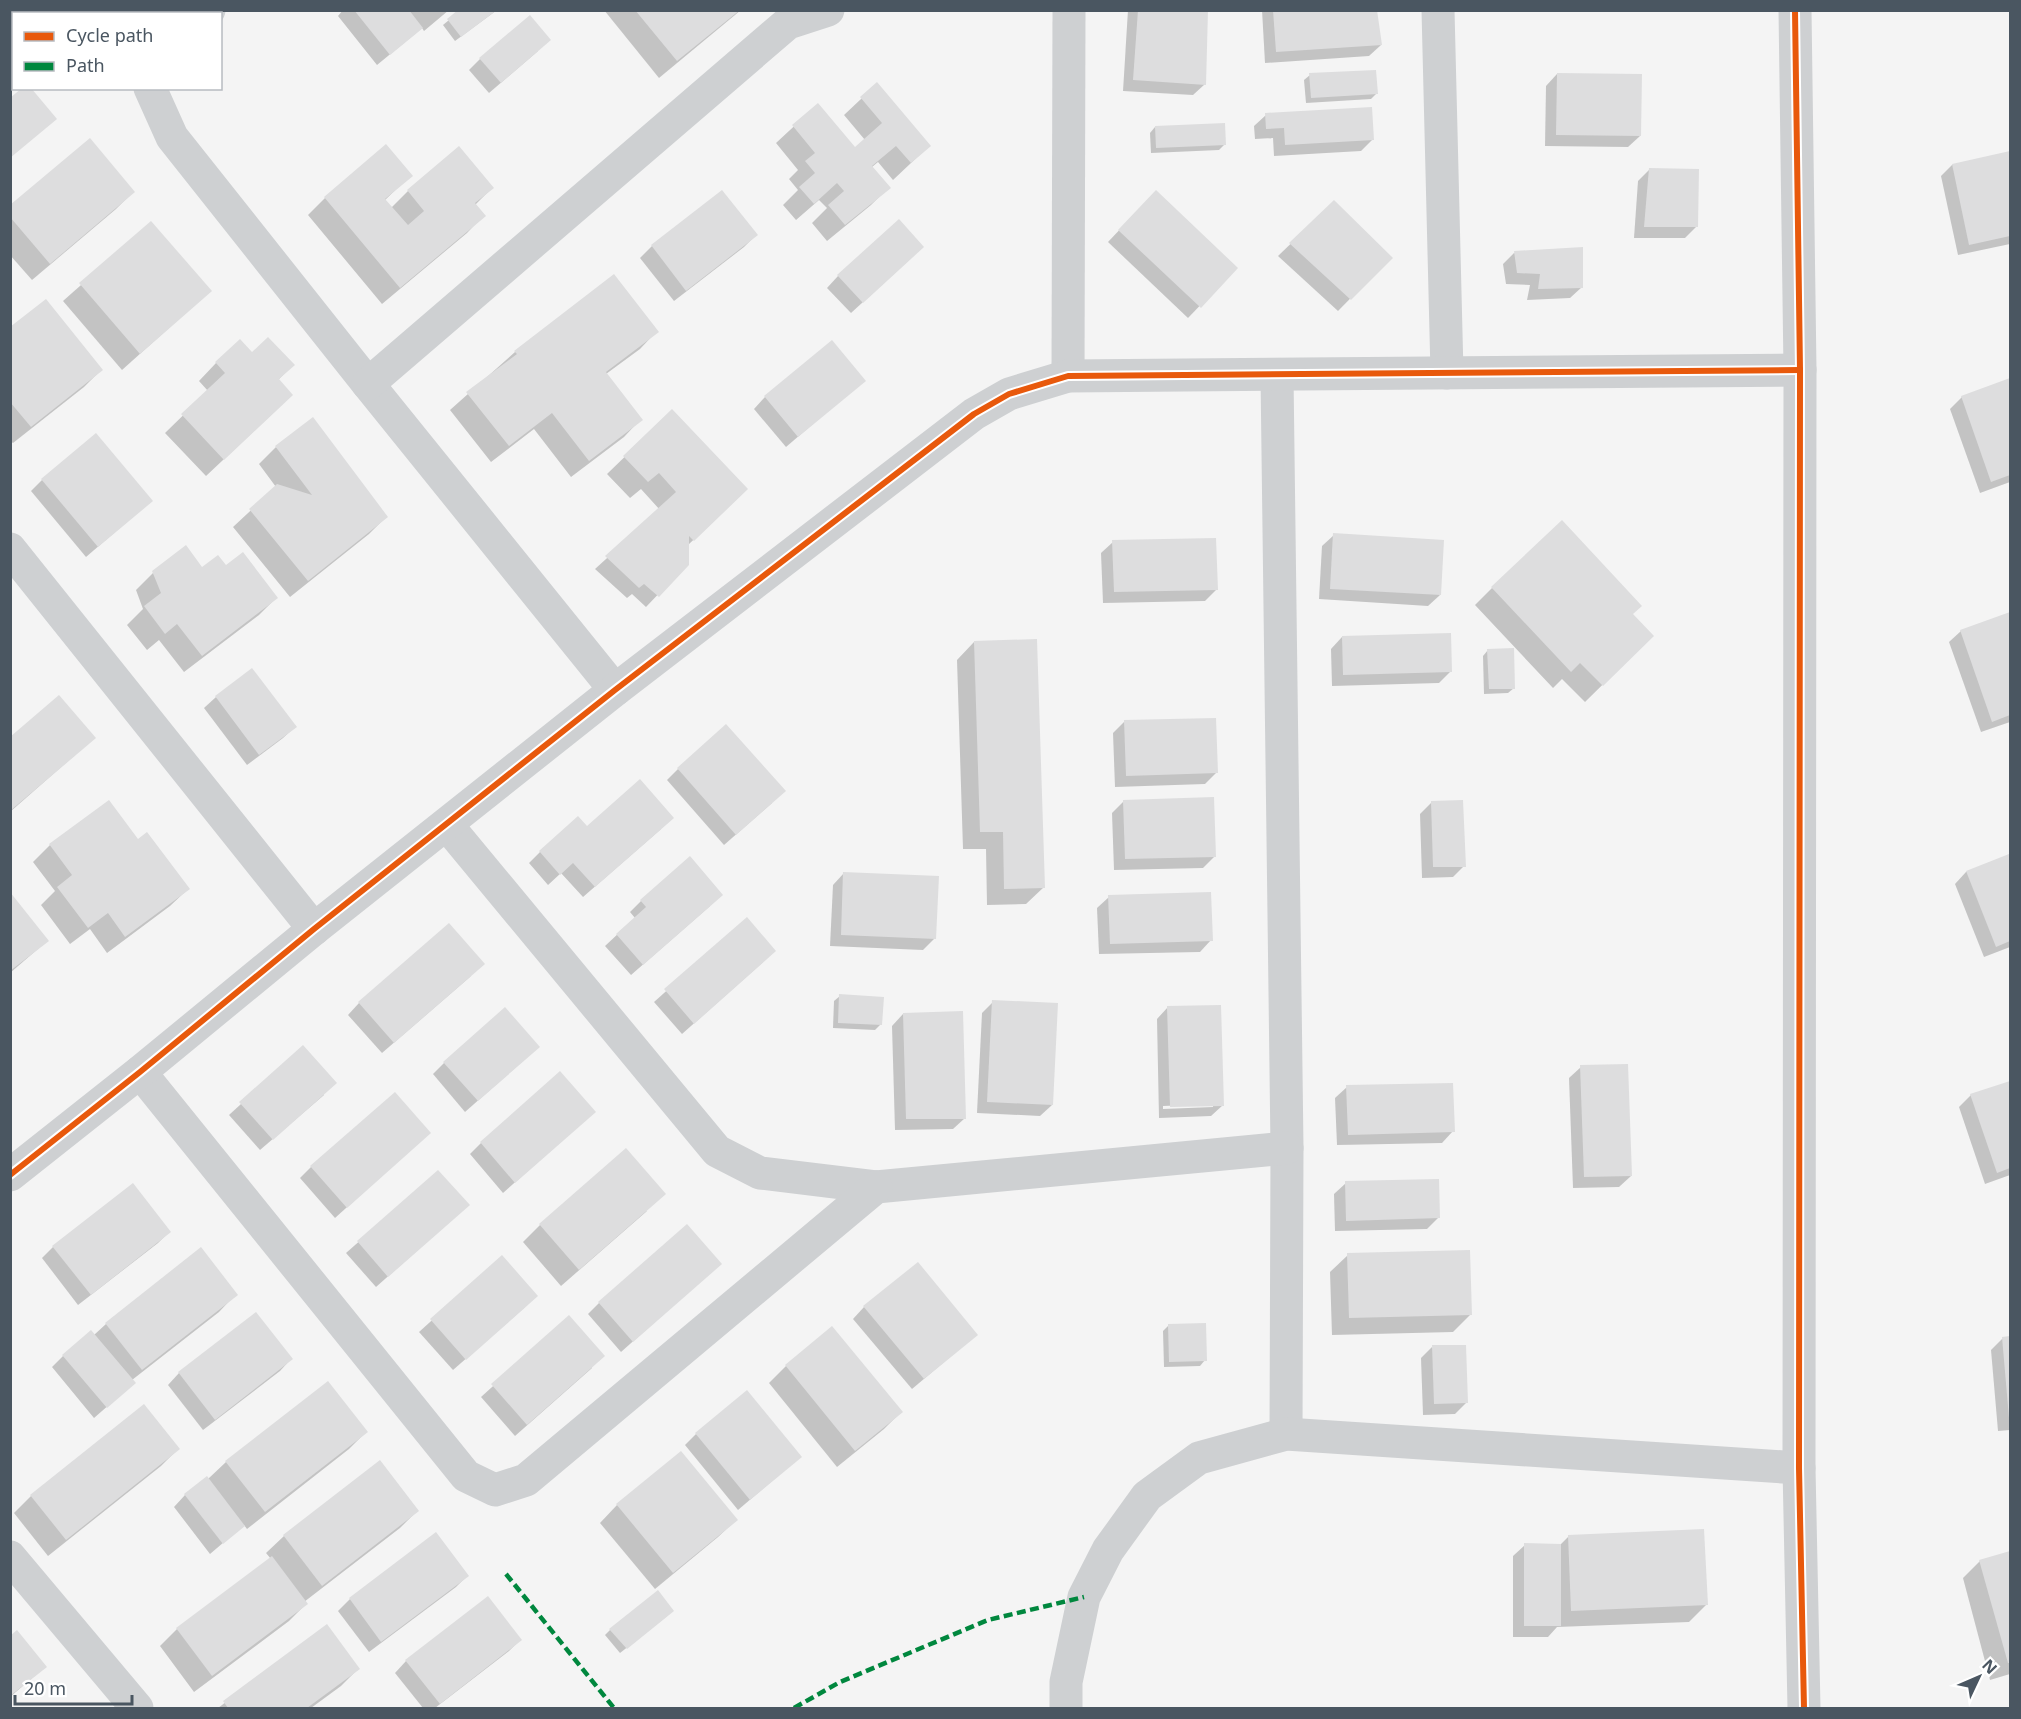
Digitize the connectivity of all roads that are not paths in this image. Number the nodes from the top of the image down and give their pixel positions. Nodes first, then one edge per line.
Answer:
1 (828, 10) edge
2 (1069, 10) edge
3 (1438, 10) edge
4 (1795, 10) edge
5 (151, 90) edge
6 (1800, 370) junction
7 (1447, 373) junction
8 (1277, 375) junction
9 (1068, 376) junction
10 (368, 384) junction
11 (10, 549) edge
12 (615, 690) junction
13 (447, 825) junction
14 (314, 929) junction
15 (140, 1072) junction
16 (1287, 1148) junction
17 (10, 1175) edge
18 (876, 1187) junction
19 (1286, 1434) junction
20 (1799, 1468) junction
21 (10, 1557) edge
22 (137, 1708) edge
23 (1066, 1708) edge
24 (1804, 1708) edge

1 - 10 street
2 - 9 street
3 - 7 street
4 - 6 street
5 - 10 street
6 - 7 street
6 - 20 street
7 - 8 street
8 - 9 street
8 - 16 street
9 - 12 street
10 - 12 street
11 - 14 street
12 - 13 street
13 - 14 street
13 - 18 street
14 - 15 street
15 - 17 street
15 - 18 street
16 - 18 street
16 - 19 street
19 - 20 street
19 - 23 street
20 - 24 street
21 - 22 street

